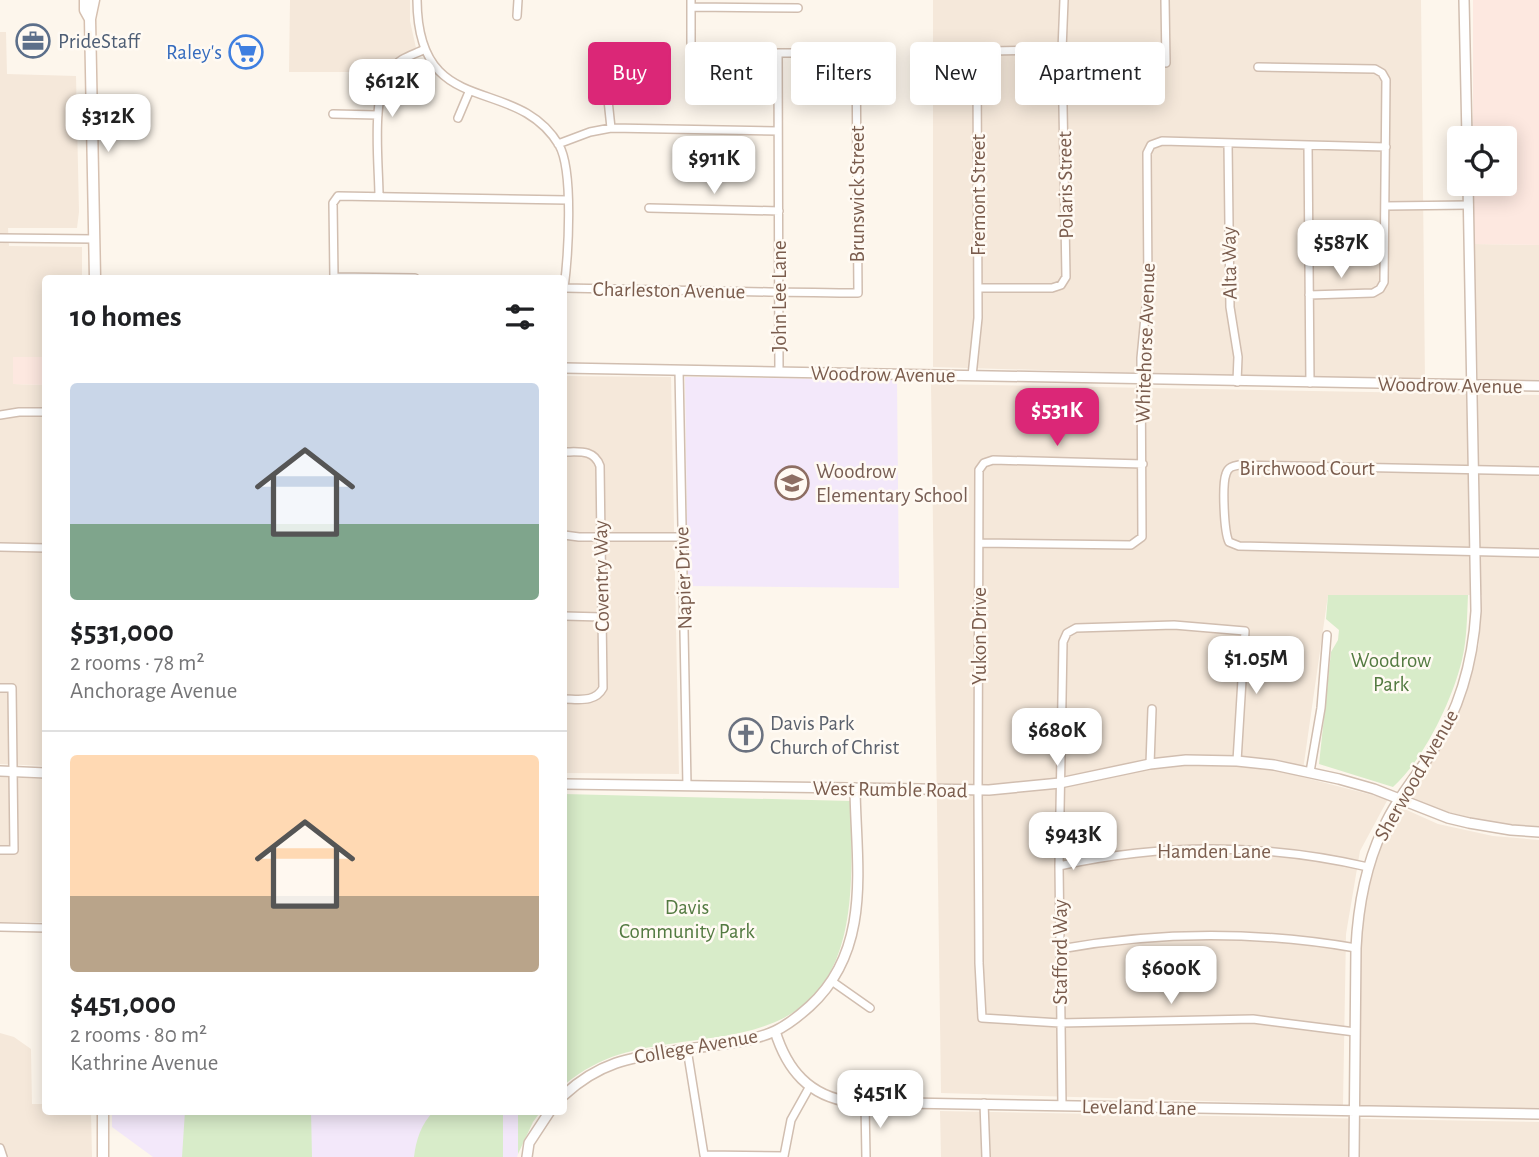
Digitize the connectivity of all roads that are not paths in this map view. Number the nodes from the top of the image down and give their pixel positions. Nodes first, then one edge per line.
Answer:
1 (85, 0) edge
2 (94, 0) edge
3 (416, 0) edge
4 (518, 0) edge
5 (1064, 0) edge
6 (1166, 0) edge
7 (1464, 0) edge
8 (691, 3) edge
9 (798, 8) dead end
10 (517, 16) dead end
11 (90, 19) junction
12 (691, 42) edge
13 (1062, 42) edge
14 (425, 49) junction
15 (1015, 51) edge
16 (778, 53) joint
17 (1166, 63) dead end
18 (1258, 67) dead end
19 (469, 92) junction
20 (609, 105) edge
21 (1063, 105) edge
22 (333, 114) dead end
23 (378, 115) junction
24 (458, 118) dead end
25 (1467, 126) edge
26 (611, 128) junction
27 (778, 131) junction
28 (1228, 143) junction
29 (558, 144) junction
30 (1308, 145) junction
31 (1385, 147) junction
32 (379, 196) junction
33 (1469, 196) edge
34 (567, 200) junction
35 (1469, 205) junction
36 (1386, 206) junction
37 (649, 208) dead end
38 (779, 211) junction
39 (0, 238) edge
40 (94, 239) junction
41 (94, 275) edge
42 (334, 275) edge
43 (566, 275) edge
44 (567, 288) edge
45 (979, 288) junction
46 (780, 292) junction
47 (858, 293) joint
48 (1309, 295) junction
49 (567, 368) edge
50 (679, 370) junction
51 (779, 372) junction
52 (972, 376) junction
53 (1142, 379) junction
54 (1237, 382) junction
55 (1310, 383) junction
56 (1474, 385) junction
57 (1539, 386) edge
58 (42, 412) edge
59 (0, 415) edge
60 (567, 452) edge
61 (1143, 464) junction
62 (1475, 470) junction
63 (1539, 471) edge
64 (567, 535) edge
65 (681, 537) junction
66 (601, 538) junction
67 (979, 542) junction
68 (0, 547) edge
69 (42, 548) edge
70 (1476, 552) junction
71 (1539, 553) edge
72 (567, 616) edge
73 (602, 617) junction
74 (1328, 635) dead end
75 (0, 688) edge
76 (567, 699) edge
77 (1152, 709) dead end
78 (1237, 761) junction
79 (1150, 764) junction
80 (0, 771) edge
81 (13, 772) junction
82 (1310, 772) junction
83 (42, 773) edge
84 (1060, 783) junction
85 (567, 784) edge
86 (687, 786) junction
87 (855, 789) junction
88 (978, 791) junction
89 (1399, 798) junction
90 (1539, 832) edge
91 (0, 850) edge
92 (1059, 866) junction
93 (1368, 867) junction
94 (0, 927) edge
95 (42, 928) edge
96 (1356, 948) junction
97 (1060, 949) junction
98 (833, 982) junction
99 (870, 1008) dead end
100 (1060, 1023) junction
101 (775, 1031) junction
102 (1355, 1032) junction
103 (687, 1049) junction
104 (810, 1087) junction
105 (567, 1093) edge
106 (865, 1102) junction
107 (984, 1103) junction
108 (1062, 1105) junction
109 (1353, 1111) junction
110 (1539, 1114) edge
111 (103, 1115) edge
112 (548, 1115) edge
113 (0, 1148) edge
114 (4, 1157) edge
115 (103, 1157) edge
116 (527, 1157) edge
117 (866, 1157) edge
118 (986, 1157) edge
119 (1354, 1157) edge

1 - 11 main road
2 - 11 main road
3 - 14 street
4 - 10 street
5 - 13 street, Polaris Street
6 - 17 street
7 - 25 street
8 - 9 street
8 - 12 street
11 - 40 main road
14 - 19 street
14 - 23 street
15 - 45 street, Fremont Street
16 - 27 street, John Lee Lane
16 - 47 street, Brunswick Street
18 - 31 street
19 - 24 street
19 - 29 street
20 - 26 street
21 - 45 street, Polaris Street
22 - 23 street
23 - 32 street
26 - 27 street
26 - 29 street
27 - 38 street, John Lee Lane
28 - 30 street
28 - 53 street, Whitehorse Avenue
28 - 54 street, Alta Way
29 - 34 street
30 - 31 street
30 - 48 street
31 - 36 street
32 - 34 street
32 - 42 street
33 - 35 street, Sherwood Avenue
34 - 43 street
35 - 36 street
35 - 56 street, Sherwood Avenue
36 - 48 street
37 - 38 street
38 - 46 street, John Lee Lane
39 - 40 street
40 - 41 main road
44 - 46 street, Charleston Avenue
45 - 52 street, Fremont Street
46 - 47 street, Charleston Avenue
46 - 51 street, John Lee Lane
48 - 55 street
49 - 50 street, Woodrow Avenue
50 - 51 street, Woodrow Avenue
50 - 65 street, Napier Drive
51 - 52 street, Woodrow Avenue
52 - 53 street, Woodrow Avenue
53 - 54 street, Woodrow Avenue
53 - 61 street, Whitehorse Avenue
54 - 55 street, Woodrow Avenue
55 - 56 street, Woodrow Avenue
56 - 57 street, Woodrow Avenue
56 - 62 street, Sherwood Avenue
58 - 59 street
60 - 66 street, Coventry Way
61 - 67 street, Whitehorse Avenue
61 - 67 street, Yukon Drive
62 - 63 street, Birchwood Court
62 - 70 street, Sherwood Avenue
62 - 70 street, Birchwood Court
64 - 66 street
65 - 66 street
65 - 86 street, Napier Drive
66 - 73 street, Coventry Way
67 - 88 street, Yukon Drive
68 - 69 street
70 - 71 street, Birchwood Court
70 - 89 street, Sherwood Avenue
72 - 73 street
73 - 76 street, Coventry Way
74 - 82 street
75 - 81 street
77 - 79 street
78 - 79 street, West Rumble Road
78 - 82 street, West Rumble Road
78 - 84 street, Stafford Way
79 - 84 street, West Rumble Road
80 - 81 street
81 - 83 street
81 - 91 street
82 - 89 street, West Rumble Road
84 - 88 street, West Rumble Road
84 - 92 street, Stafford Way
85 - 86 street, West Rumble Road
86 - 87 street, West Rumble Road
87 - 88 street, West Rumble Road
87 - 98 street, College Avenue
88 - 100 street, Yukon Drive
89 - 90 street, West Rumble Road
89 - 93 street, Sherwood Avenue
92 - 93 street, Hamden Lane
92 - 97 street, Stafford Way
93 - 96 street, Sherwood Avenue
94 - 95 street
96 - 97 street
96 - 102 street, Sherwood Avenue
97 - 100 street, Stafford Way
98 - 99 street
98 - 101 street, College Avenue
100 - 102 street
100 - 108 street, Stafford Way
101 - 103 street, College Avenue
101 - 104 street, Leveland Lane
102 - 109 street, Sherwood Avenue
103 - 104 street
103 - 105 street, College Avenue
104 - 106 street, Leveland Lane
106 - 107 street, Leveland Lane
106 - 117 street
107 - 108 street, Leveland Lane
107 - 118 street
108 - 109 street, Leveland Lane
109 - 110 street, Leveland Lane
109 - 119 street, Sherwood Avenue
111 - 115 main road
112 - 116 street
113 - 114 street

